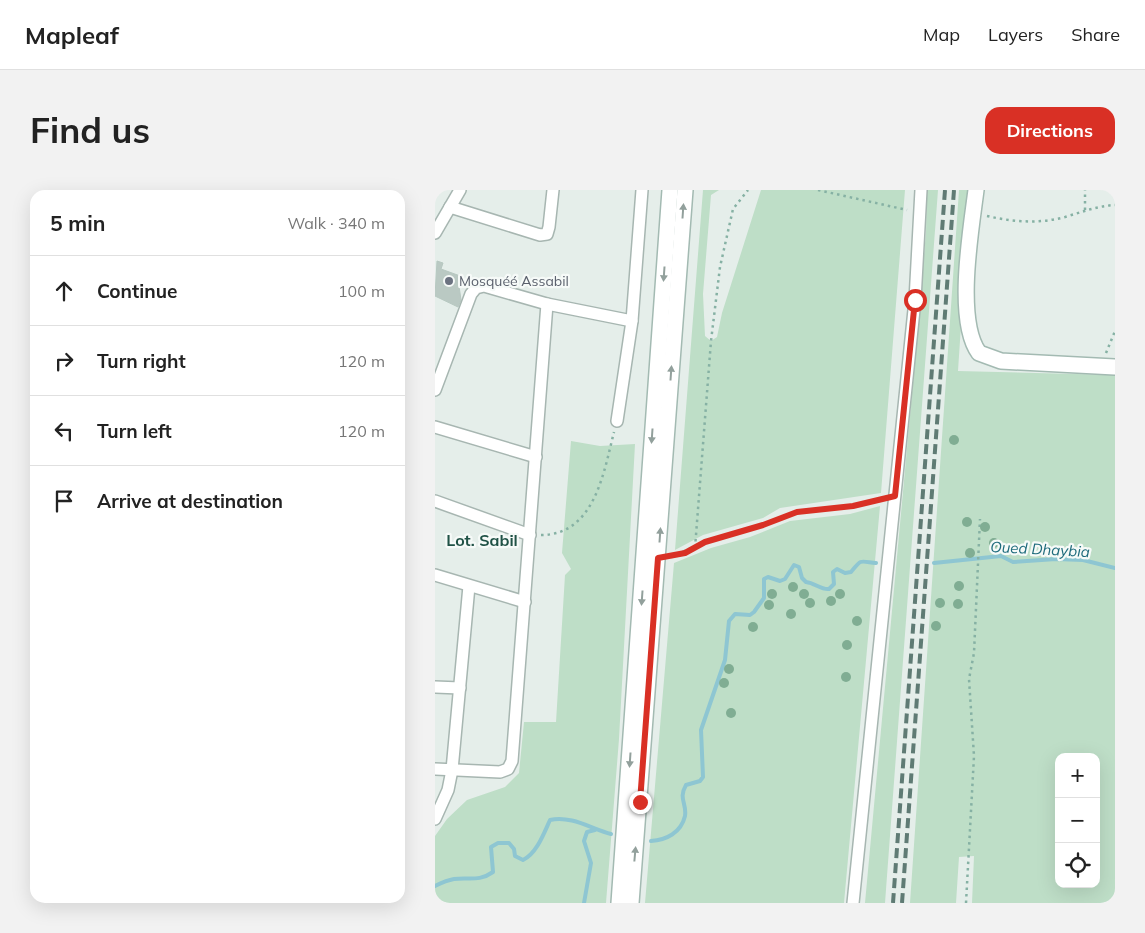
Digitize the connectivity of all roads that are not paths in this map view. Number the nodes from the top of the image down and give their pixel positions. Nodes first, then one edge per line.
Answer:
1 (459, 190) edge
2 (553, 190) edge
3 (642, 190) edge
4 (670, 190) edge
5 (685, 190) edge
6 (921, 190) edge
7 (976, 190) edge
8 (450, 207) junction
9 (435, 232) edge
10 (547, 304) junction
11 (632, 321) junction
12 (1108, 366) edge
13 (435, 390) edge
14 (617, 421) road end
15 (435, 428) edge
16 (536, 456) junction
17 (435, 502) edge
18 (530, 535) junction
19 (435, 576) edge
20 (469, 586) junction
21 (525, 602) junction
22 (435, 687) edge
23 (459, 688) junction
24 (435, 769) edge
25 (452, 770) junction
26 (435, 789) edge
27 (448, 790) junction
28 (435, 819) edge
29 (619, 903) edge
30 (631, 903) edge
31 (853, 903) edge

1 - 8 street
2 - 8 street
3 - 11 street
4 -> 29 main road
30 -> 5 main road
6 - 31 street
7 - 12 main road
8 - 9 street
10 - 11 street
10 - 13 street
10 - 16 street
11 - 14 street
15 - 16 street
16 - 18 street
17 - 18 street
18 - 21 street
19 - 20 street
20 - 21 street
20 - 23 street
21 - 25 street
22 - 23 street
23 - 25 street
24 - 25 street
25 - 27 street
26 - 27 street
27 - 28 street

